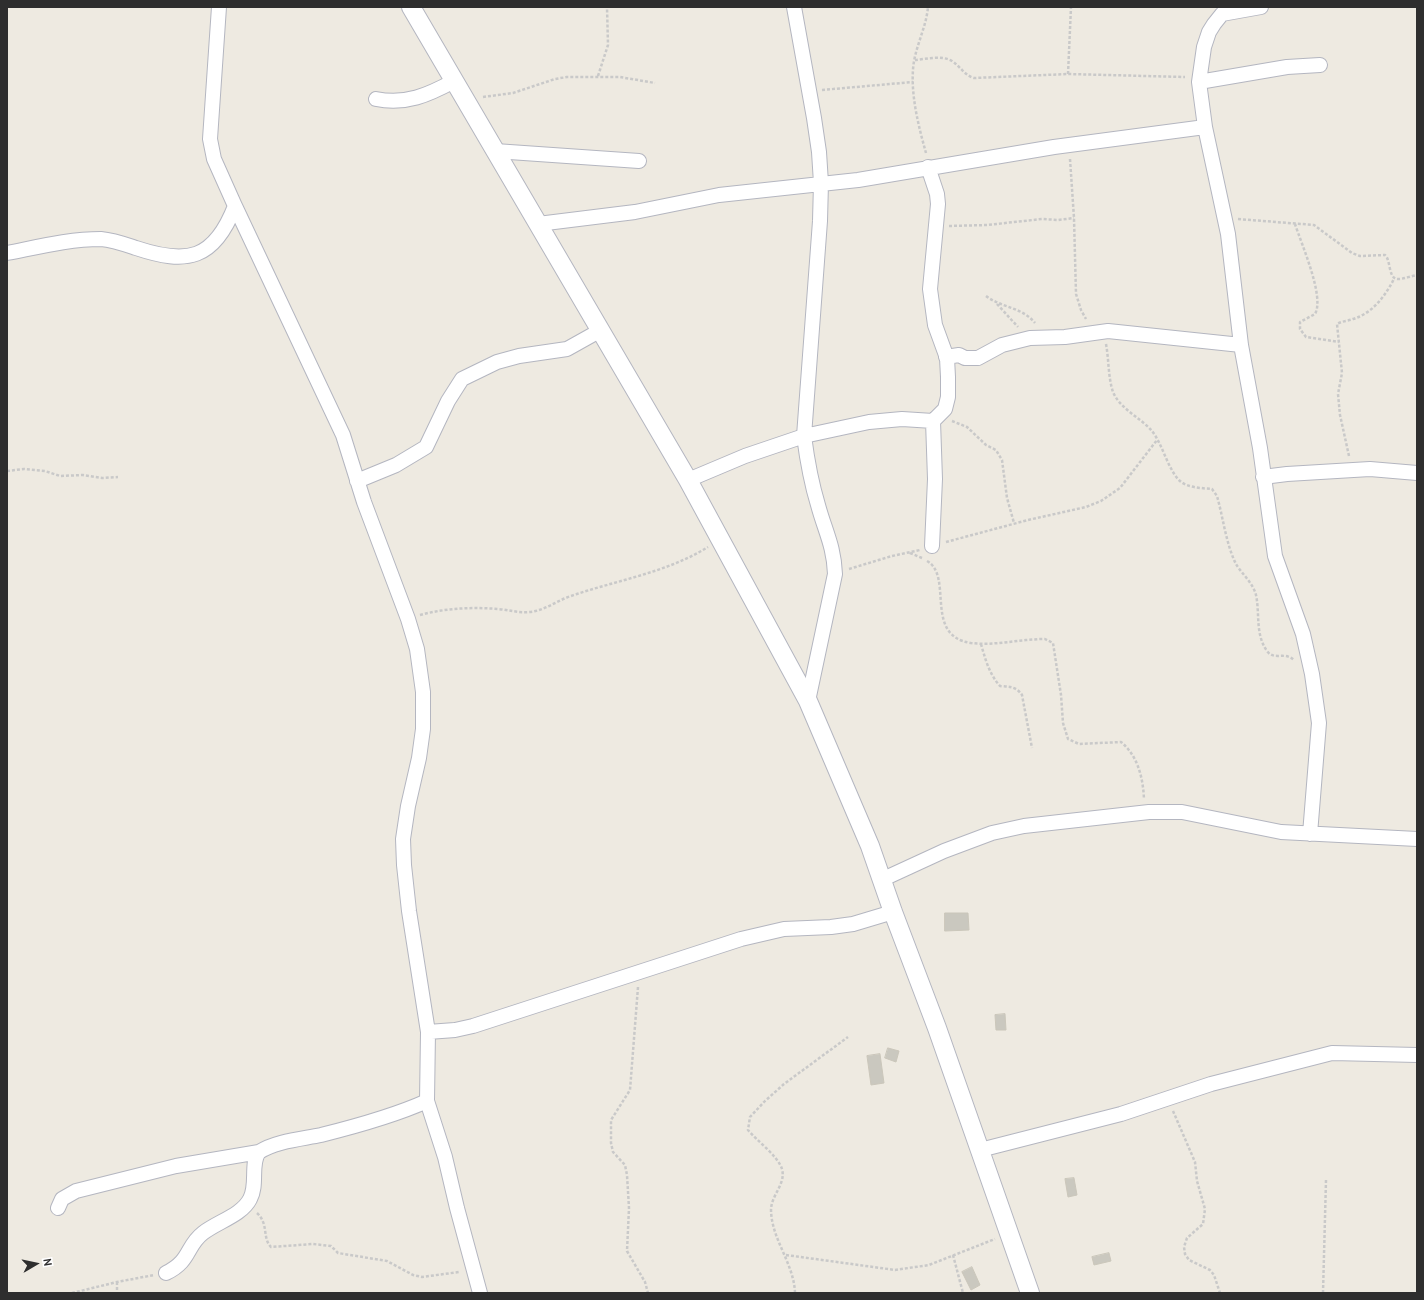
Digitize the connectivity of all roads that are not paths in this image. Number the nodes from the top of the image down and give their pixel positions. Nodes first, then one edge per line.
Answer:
1 (219, 7) edge
2 (411, 7) edge
3 (794, 7) edge
4 (1262, 7) edge
5 (1320, 65) dead end
6 (1199, 80) junction
7 (454, 81) junction
8 (376, 100) dead end
9 (1205, 127) junction
10 (495, 151) junction
11 (639, 161) dead end
12 (929, 167) junction
13 (821, 183) junction
14 (235, 206) junction
15 (538, 224) junction
16 (7, 253) edge
17 (601, 330) junction
18 (1242, 345) junction
19 (946, 357) junction
20 (936, 418) junction
21 (804, 436) junction
22 (1417, 473) edge
23 (1263, 477) junction
24 (688, 480) junction
25 (357, 481) junction
26 (932, 546) road end
27 (808, 702) junction
28 (1310, 834) junction
29 (1417, 839) edge
30 (882, 880) junction
31 (893, 912) junction
32 (428, 1032) junction
33 (1417, 1055) edge
34 (427, 1101) junction
35 (980, 1150) junction
36 (259, 1152) junction
37 (58, 1208) dead end
38 (166, 1273) road end
39 (480, 1293) edge
40 (1030, 1293) edge

1 - 14 street
2 - 7 street
3 - 13 street
4 - 6 street
5 - 6 street
6 - 9 street
7 - 8 street
7 - 10 street
9 - 12 street
9 - 18 street
10 - 11 street
10 - 15 street
12 - 13 street
12 - 19 street
13 - 15 street
13 - 21 street
14 - 16 street
14 - 25 street
15 - 17 street
17 - 24 street
17 - 25 street
18 - 19 street
18 - 23 street
19 - 20 street
20 - 21 street
20 - 26 street
21 - 24 street
21 - 27 street
22 - 23 street
23 - 28 street
24 - 27 street
25 - 32 street
27 - 30 street
28 - 29 street
28 - 30 street
30 - 31 street
31 - 32 street
31 - 35 street
32 - 34 street
33 - 35 street
34 - 36 street
34 - 39 street
35 - 40 street
36 - 37 street
36 - 38 street

